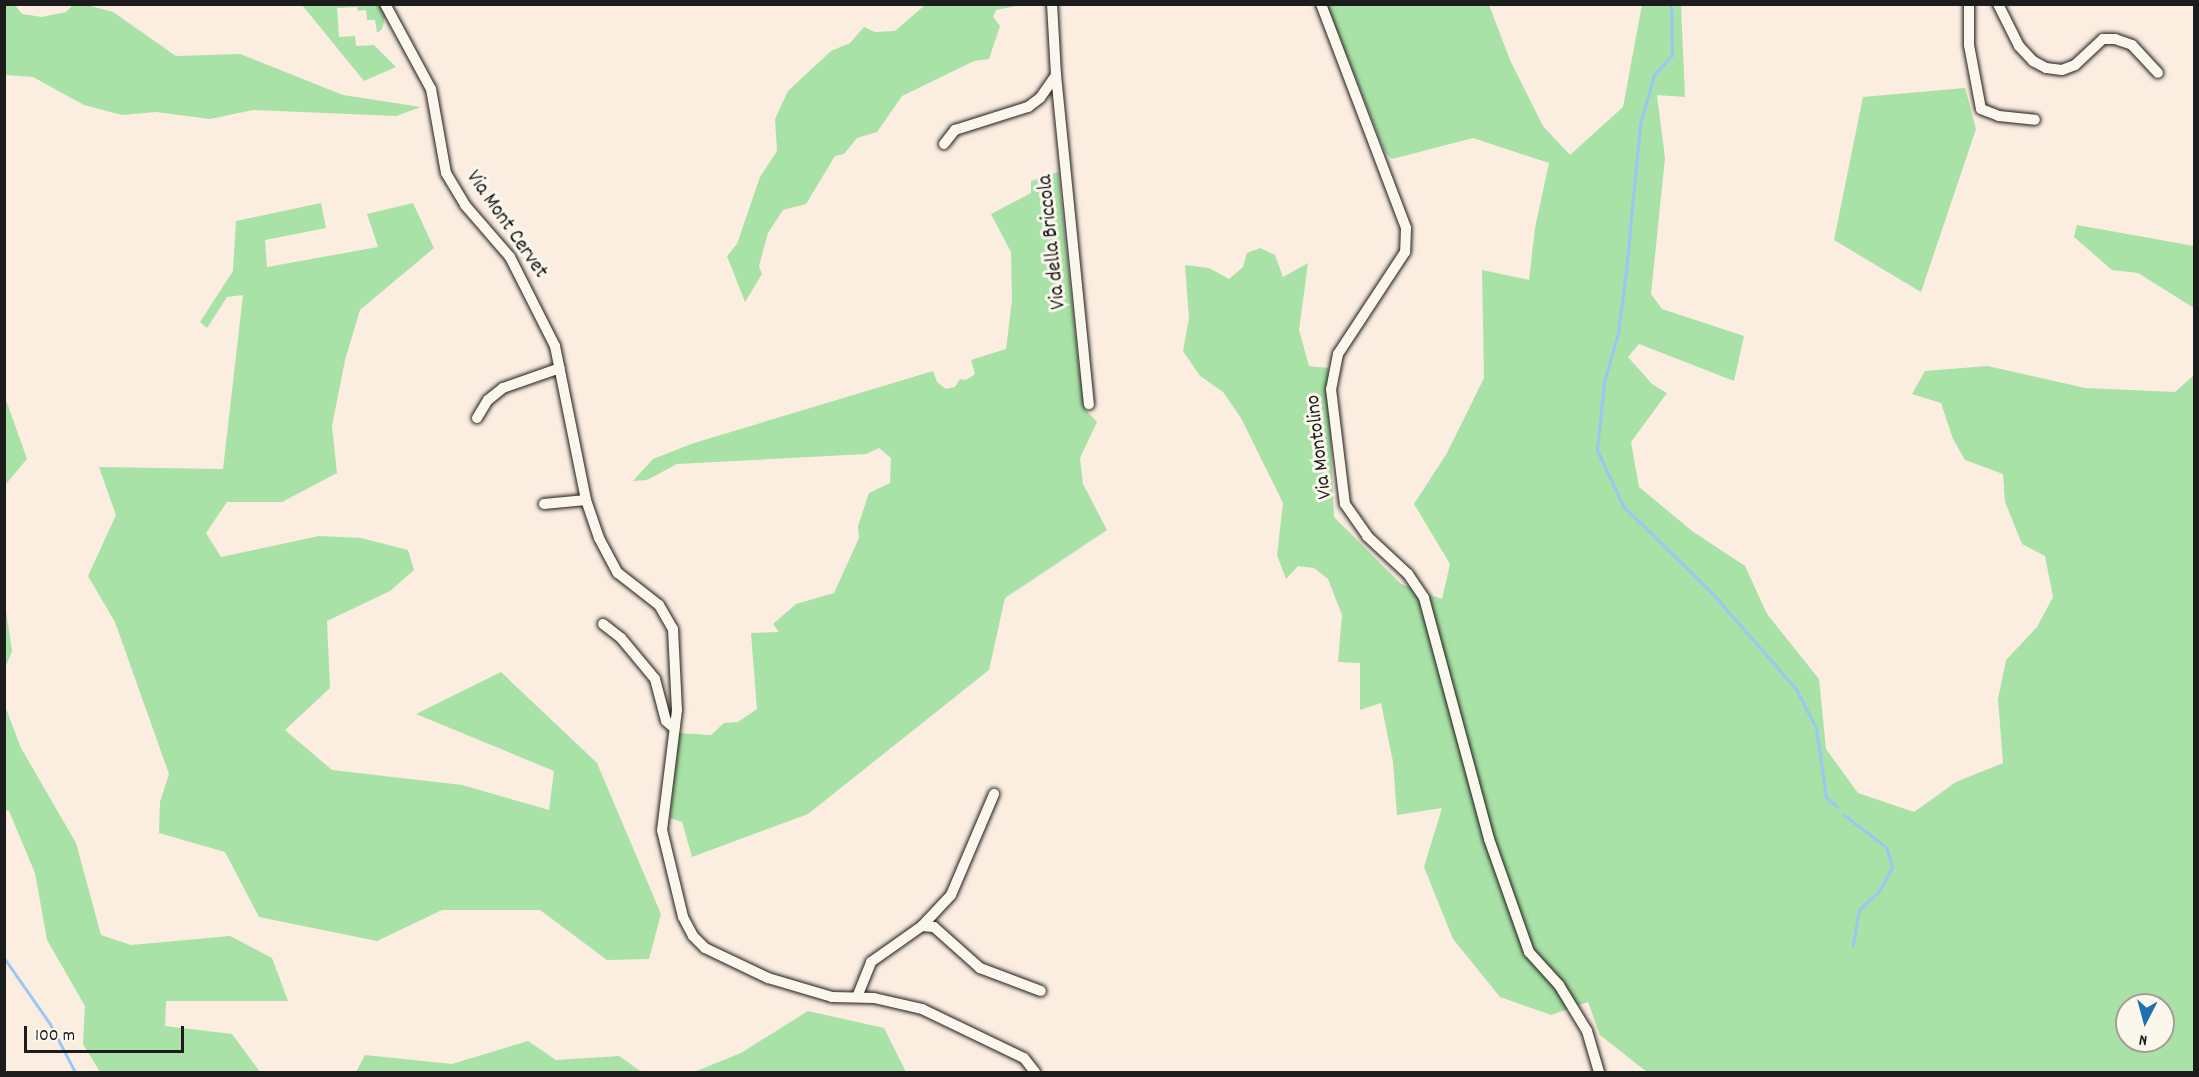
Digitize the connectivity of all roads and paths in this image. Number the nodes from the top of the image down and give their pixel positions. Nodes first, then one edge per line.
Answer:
1 (386, 4) edge
2 (1052, 4) edge
3 (1321, 4) edge
4 (1969, 4) edge
5 (1998, 4) edge
6 (2158, 73) dead end
7 (1056, 75) junction
8 (2035, 120) dead end
9 (944, 144) dead end
10 (560, 368) junction
11 (1089, 404) dead end
12 (477, 418) dead end
13 (586, 500) junction
14 (544, 504) dead end
15 (603, 624) dead end
16 (674, 728) junction
17 (994, 794) dead end
18 (922, 926) junction
19 (1041, 991) dead end
20 (857, 997) junction
21 (1035, 1072) edge
22 (1599, 1072) edge

1 - 10 street, Via Mont Cervet
2 - 7 street, Via della Briccola
3 - 22 street, Via Montolino
4 - 8 street
5 - 6 street
7 - 9 street
7 - 11 street, Via della Briccola
10 - 12 street
10 - 13 street, Via Mont Cervet
13 - 14 street
13 - 16 street, Via Mont Cervet
15 - 16 street
16 - 20 street, Via Mont Cervet
17 - 18 street
18 - 19 street
18 - 20 street
20 - 21 street, Via Mont Cervet

